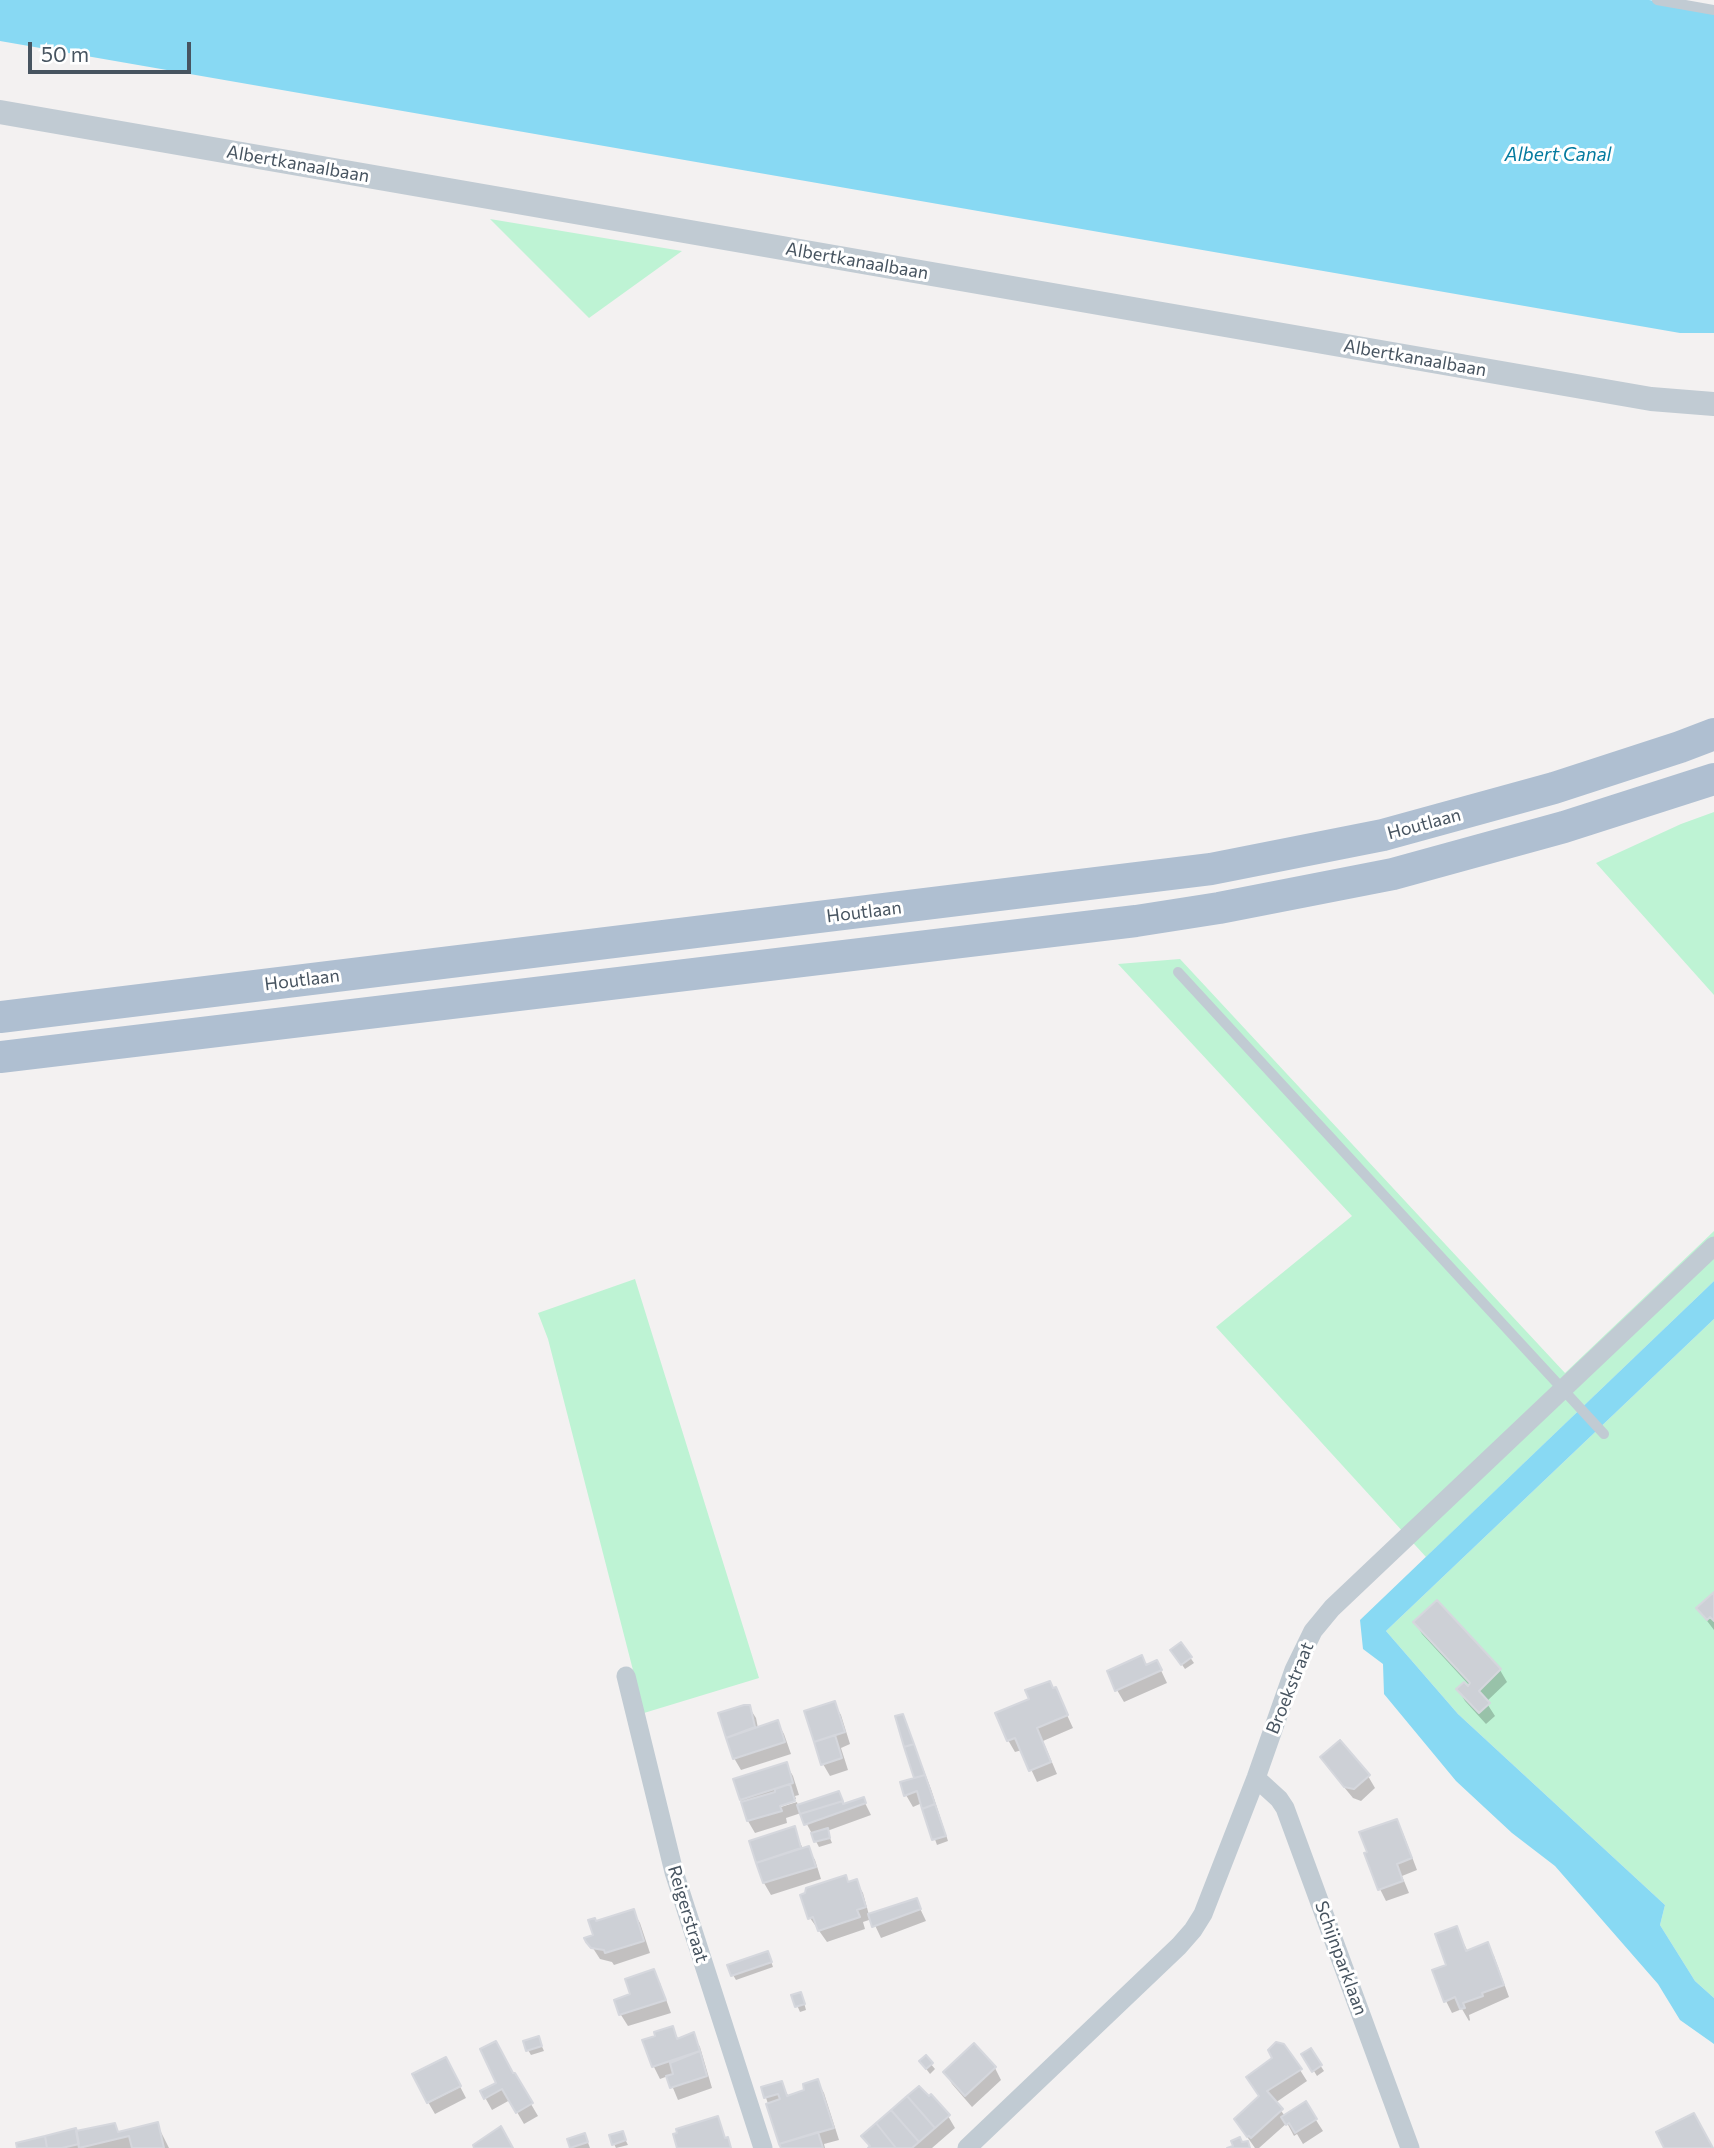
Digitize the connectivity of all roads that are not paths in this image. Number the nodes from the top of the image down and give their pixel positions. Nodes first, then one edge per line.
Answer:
1 (1657, 0) edge
2 (1714, 10) edge
3 (0, 112) edge
4 (1714, 404) edge
5 (1714, 734) edge
6 (1714, 779) edge
7 (1178, 972) dead end
8 (0, 1017) edge
9 (0, 1057) edge
10 (1714, 1246) edge
11 (1562, 1390) junction
12 (1604, 1434) dead end
13 (626, 1676) dead end
14 (1256, 1779) junction
15 (763, 2148) edge
16 (967, 2148) edge
17 (1410, 2148) edge

1 - 2 lane
3 - 4 street, Albertkanaalbaan
5 - 8 main road, Houtlaan
6 - 9 main road
7 - 11 lane
10 - 11 street, Broekstraat
11 - 12 lane
11 - 14 street, Broekstraat
13 - 15 street, Reigerstraat
14 - 16 street, Broekstraat
14 - 17 street, Schijnparklaan

